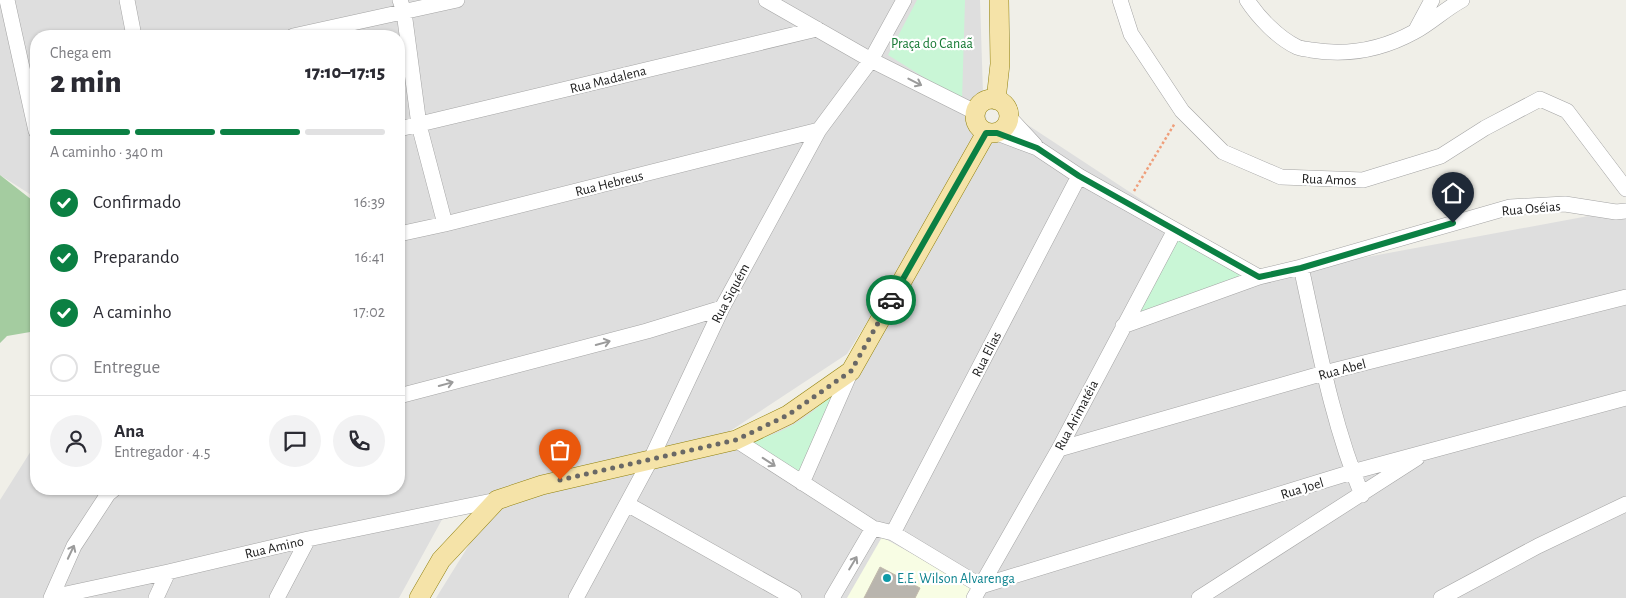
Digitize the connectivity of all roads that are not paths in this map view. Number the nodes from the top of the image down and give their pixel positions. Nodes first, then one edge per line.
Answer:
1 (7, 0) edge
2 (126, 0) edge
3 (457, 0) edge
4 (766, 0) edge
5 (904, 0) edge
6 (999, 0) edge
7 (1120, 0) edge
8 (1248, 0) edge
9 (1432, 0) edge
10 (1462, 0) edge
11 (402, 6) edge
12 (817, 29) junction
13 (133, 30) edge
14 (316, 30) edge
15 (1415, 31) junction
16 (871, 60) junction
17 (996, 100) junction
18 (30, 104) edge
19 (975, 112) junction
20 (1008, 116) junction
21 (419, 125) junction
22 (405, 128) edge
23 (819, 130) junction
24 (992, 133) junction
25 (1037, 148) junction
26 (1079, 176) junction
27 (1626, 189) edge
28 (1626, 211) edge
29 (445, 224) junction
30 (1175, 230) junction
31 (405, 233) edge
32 (1301, 268) junction
33 (1259, 277) junction
34 (1626, 297) edge
35 (722, 308) junction
36 (1123, 326) junction
37 (851, 371) junction
38 (1324, 373) junction
39 (405, 394) edge
40 (1626, 398) edge
41 (736, 440) junction
42 (1059, 448) junction
43 (1430, 450) junction
44 (651, 459) junction
45 (1352, 472) junction
46 (802, 483) junction
47 (107, 495) edge
48 (1362, 495) junction
49 (497, 500) junction
50 (627, 504) junction
51 (1626, 504) edge
52 (873, 528) junction
53 (893, 533) junction
54 (308, 539) junction
55 (168, 572) junction
56 (978, 592) edge
57 (51, 597) edge
58 (579, 597) edge
59 (156, 598) edge
60 (277, 598) edge
61 (419, 598) edge
62 (794, 598) edge
63 (832, 598) edge
64 (1200, 598) edge
65 (1441, 598) edge

1 - 18 street
2 - 13 street
3 - 11 street
4 - 12 street
5 - 16 street, Rua Siquém
6 - 17 main road
7 - 27 street, Rua Amos
8 - 15 street
9 - 15 street
10 - 15 street
11 - 14 street
11 - 21 street
12 - 16 street
12 - 21 street, Rua Madalena
16 -> 19 street
16 - 23 street, Rua Siquém
17 - 19 main road
17 - 20 main road
19 - 24 main road
20 - 24 main road
20 - 25 street
21 - 22 street, Rua Madalena
21 - 29 street
23 - 29 street, Rua Hebreus
23 - 35 street, Rua Siquém
24 - 25 street
24 - 37 main road
25 - 26 street
26 - 30 street
26 - 53 street, Rua Elias
28 - 32 street, Rua Oséias
29 - 31 street, Rua Hebreus
30 - 33 street
30 - 36 street, Rua Arimatéia
32 - 33 street, Rua Oséias
32 - 38 street
33 - 36 street, Rua Oséias
34 - 38 street, Rua Abel
39 -> 35 street
35 - 44 street, Rua Siquém
36 - 42 street, Rua Arimatéia
37 - 41 main road
37 - 46 street
38 - 42 street, Rua Abel
38 - 45 street
40 - 43 street, Rua Joel
41 - 44 main road
41 -> 46 street
42 - 56 street, Rua Arimatéia
43 - 45 street, Rua Joel
43 - 48 street
44 - 49 main road
44 - 50 street, Rua Siquém
45 - 48 street
45 - 56 street, Rua Joel
46 - 52 street
57 -> 47 street
48 - 64 street
49 - 54 street, Rua Amino
49 - 61 main road
50 - 58 street, Rua Siquém
50 - 62 street
51 - 65 street
52 - 53 street
63 -> 52 street
53 - 56 street
54 - 55 street, Rua Amino
54 - 60 street
55 - 57 street, Rua Amino
55 - 59 street

